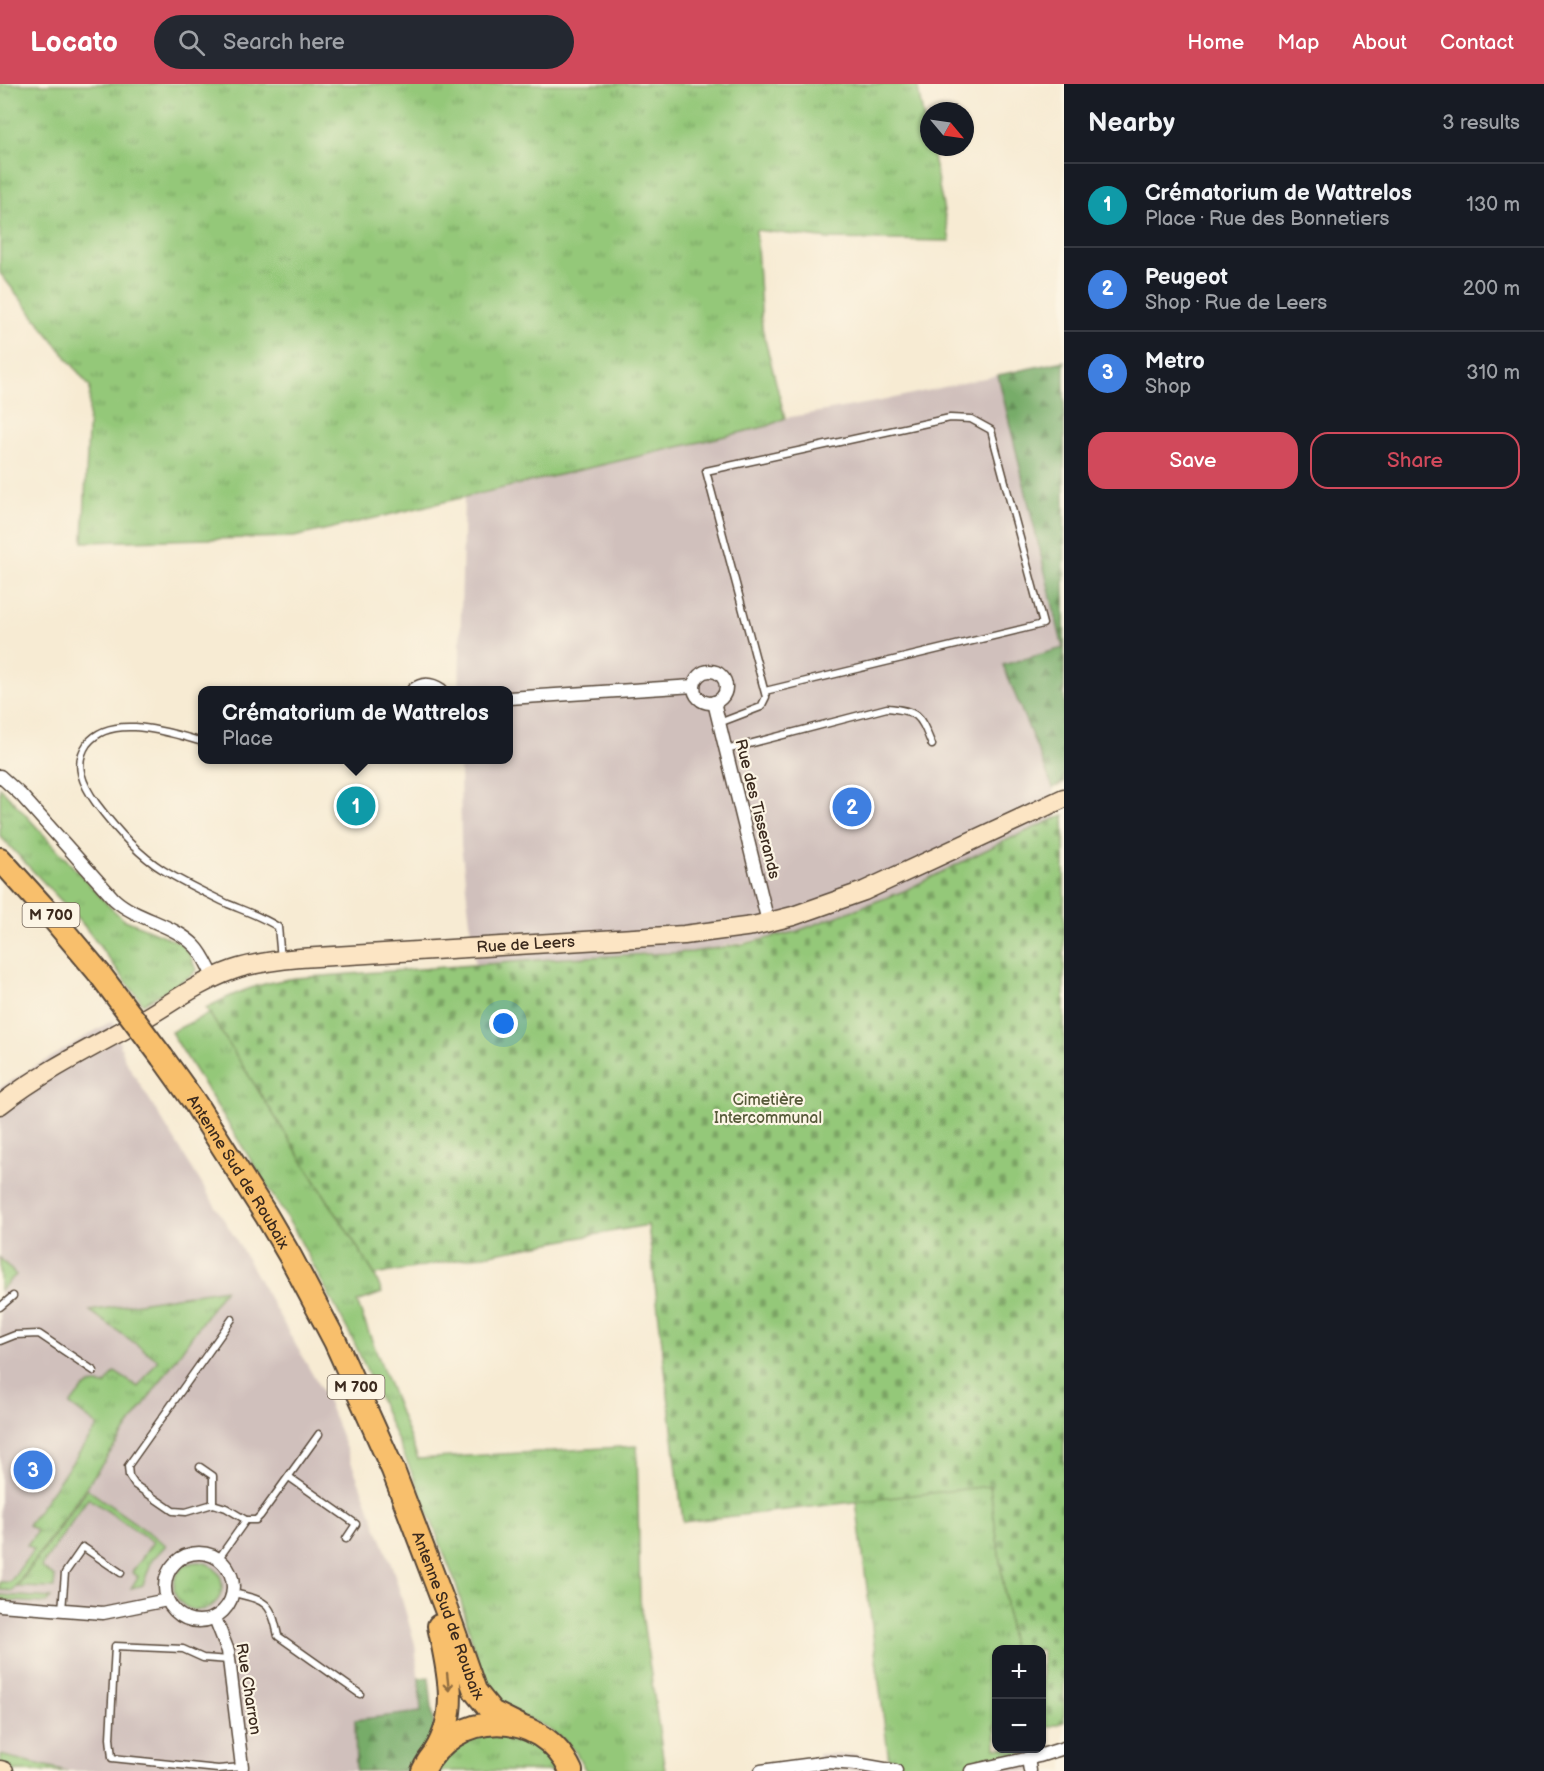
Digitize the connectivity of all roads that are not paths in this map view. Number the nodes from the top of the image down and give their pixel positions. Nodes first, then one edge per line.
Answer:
1 (694, 686) junction
2 (765, 691) junction
3 (513, 698) edge
4 (714, 702) junction
5 (719, 723) junction
6 (198, 741) edge
7 (932, 745) dead end
8 (725, 750) junction
9 (0, 776) edge
10 (1064, 798) edge
11 (0, 859) edge
12 (768, 922) junction
13 (281, 960) junction
14 (214, 978) junction
15 (0, 1105) edge
16 (13, 1296) dead end
17 (0, 1307) edge
18 (232, 1320) dead end
19 (0, 1341) edge
20 (94, 1371) dead end
21 (319, 1434) dead end
22 (200, 1467) dead end
23 (288, 1477) junction
24 (213, 1504) junction
25 (246, 1520) junction
26 (412, 1523) junction
27 (346, 1539) dead end
28 (219, 1558) junction
29 (121, 1573) dead end
30 (234, 1593) junction
31 (167, 1600) junction
32 (0, 1605) edge
33 (62, 1610) junction
34 (215, 1618) junction
35 (229, 1660) junction
36 (360, 1694) dead end
37 (518, 1725) junction
38 (1064, 1748) edge
39 (429, 1762) edge
40 (1029, 1765) edge
41 (242, 1767) joint
42 (571, 1771) edge
43 (761, 1771) edge
44 (896, 1771) edge
45 (971, 1771) edge

1 - 3 street
1 - 4 street
1 - 4 street
2 - 2 lane
2 - 5 lane
4 - 5 street, Rue des Tisserands
5 - 8 street, Rue des Tisserands
6 - 13 lane
7 - 8 lane
8 - 12 street, Rue des Tisserands
9 - 14 street
10 - 12 street, Rue de Leers
11 - 26 highway, Antenne Sud de Roubaix / M 700, bridge
12 - 13 street, Rue de Leers
13 - 14 street, Rue de Leers
14 - 15 street, Rue de Leers
16 - 17 lane
18 - 24 lane
19 - 20 lane
21 - 23 lane
22 - 24 lane
23 - 25 lane
23 - 27 lane
24 - 25 lane
25 - 28 lane
26 - 37 highway, Antenne Sud de Roubaix / M 700
26 -> 39 highway, Antenne Sud de Roubaix / M 700
28 - 30 street
28 - 31 street
29 - 33 lane
30 - 34 street
30 - 36 lane
31 - 33 street
31 - 34 street
32 - 33 street
34 - 35 street, Rue Charron
35 - 41 street, Rue Charron
35 - 41 lane
37 - 39 highway
37 - 42 highway, Antenne Sud de Roubaix
38 - 40 street
40 - 45 street
43 - 44 street

